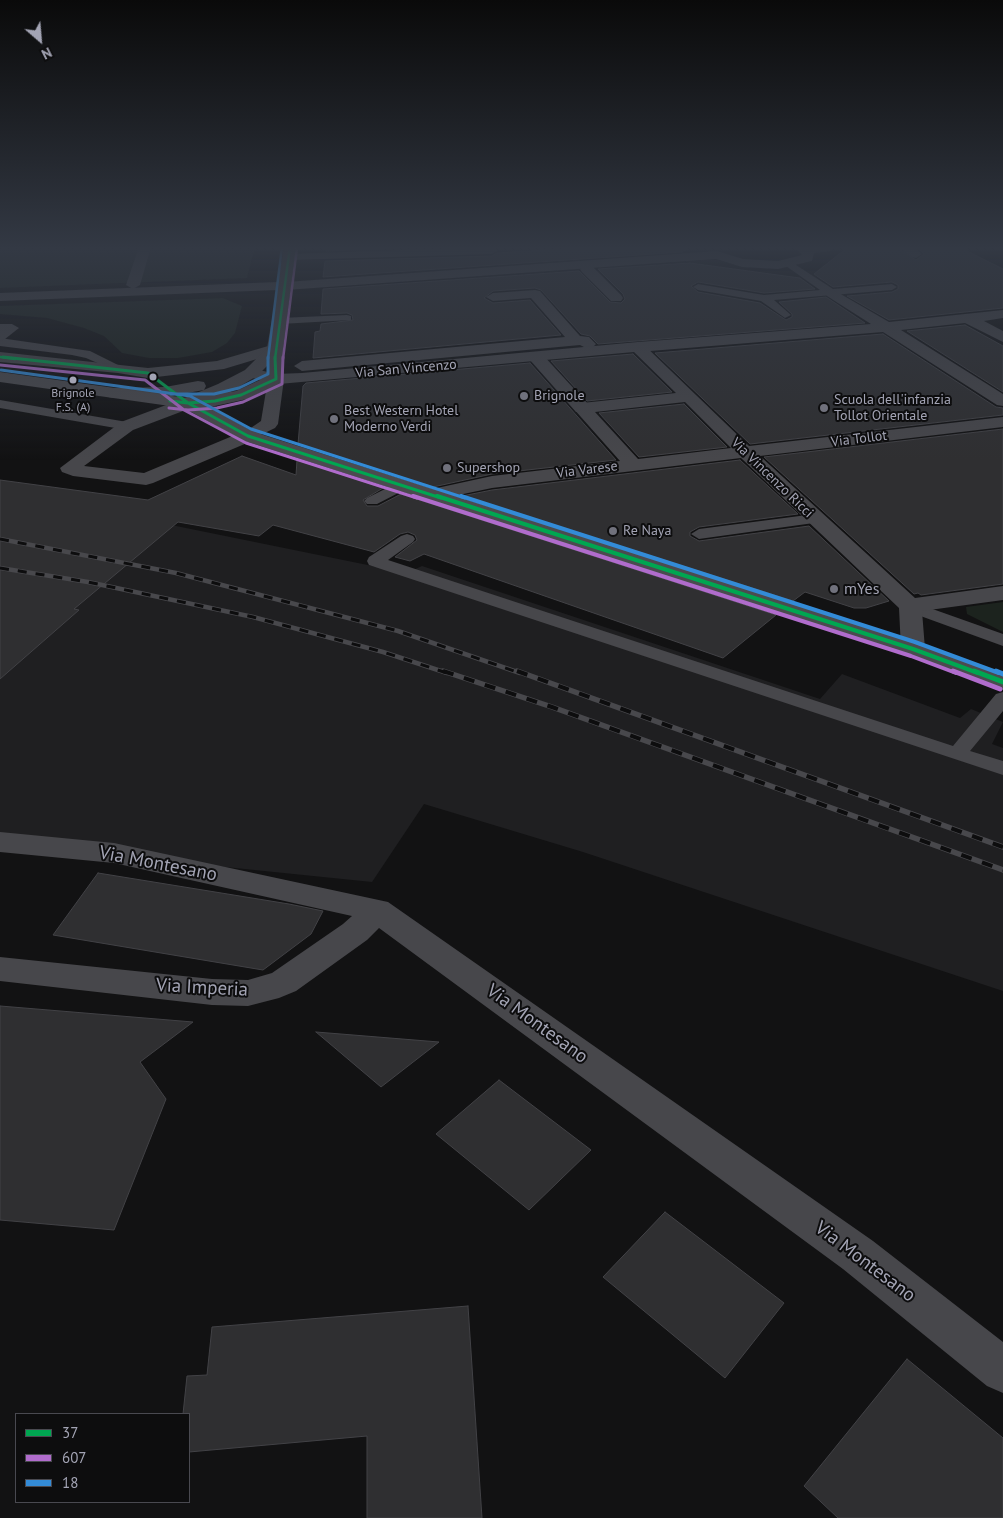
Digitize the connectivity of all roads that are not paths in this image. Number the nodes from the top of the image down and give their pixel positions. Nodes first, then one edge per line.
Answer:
1 (281, 318) edge
2 (348, 318) dead end
3 (556, 318) edge
4 (871, 318) edge
5 (968, 318) joint
6 (280, 321) junction
7 (886, 327) junction
8 (0, 328) edge
9 (0, 336) edge
10 (1003, 337) edge
11 (576, 341) junction
12 (0, 342) edge
13 (638, 347) junction
14 (275, 348) junction
15 (596, 351) junction
16 (0, 357) edge
17 (536, 357) junction
18 (302, 366) dead end
19 (118, 368) junction
20 (251, 372) junction
21 (148, 373) junction
22 (0, 377) edge
23 (276, 379) junction
24 (172, 392) junction
25 (104, 394) junction
26 (688, 397) junction
27 (1003, 401) edge
28 (188, 403) junction
29 (0, 404) edge
30 (582, 408) junction
31 (1003, 422) edge
32 (128, 426) junction
33 (243, 433) junction
34 (745, 452) junction
35 (633, 465) junction
36 (401, 486) junction
37 (430, 495) junction
38 (372, 501) dead end
39 (815, 519) junction
40 (699, 534) dead end
41 (407, 539) dead end
42 (1003, 593) edge
43 (910, 606) junction
44 (1003, 640) edge
45 (913, 649) junction
46 (1003, 682) edge
47 (1003, 698) edge
48 (957, 754) junction
49 (1003, 768) edge
50 (0, 842) edge
51 (377, 910) junction
52 (0, 969) edge
53 (1003, 1370) edge

1 - 6 street
2 - 6 lane
3 - 11 street
4 - 7 street
5 - 7 street, Via San Vincenzo
5 - 10 street
6 - 14 street
7 - 13 street, Via San Vincenzo
7 - 27 street
8 - 9 street
11 - 15 street
11 - 18 street, Via San Vincenzo
12 - 19 lane
13 - 15 street, Via San Vincenzo
13 - 26 street, Via Vincenzo Ricci
14 - 20 street
14 - 21 street
14 - 23 street
14 - 24 street
15 - 17 street, Via San Vincenzo
16 - 19 street
17 - 23 street, Via San Vincenzo
17 - 30 street
19 - 21 street
20 - 23 street
20 - 28 street
21 - 24 street
22 - 25 main road
23 - 28 street
23 - 33 street
24 - 25 street
24 - 28 street
25 - 28 main road
26 - 30 street
26 - 34 street, Via Vincenzo Ricci
28 - 32 street
28 - 33 main road
29 - 32 lane
30 - 35 street
31 - 34 street, Via Tollot
32 - 33 street
33 - 36 main road
34 - 35 street, Via Varese
34 - 39 street, Via Vincenzo Ricci
35 - 37 street, Via Varese
36 - 37 main road
36 - 38 lane
37 - 45 main road
39 - 40 lane
39 - 43 street, Via Vincenzo Ricci
41 - 48 lane
42 - 43 street
43 - 44 lane
43 - 45 street
45 - 46 main road
47 - 48 lane
48 - 49 lane
50 - 51 street, Via Montesano
51 - 52 street, Via Imperia
51 - 53 street, Via Montesano

